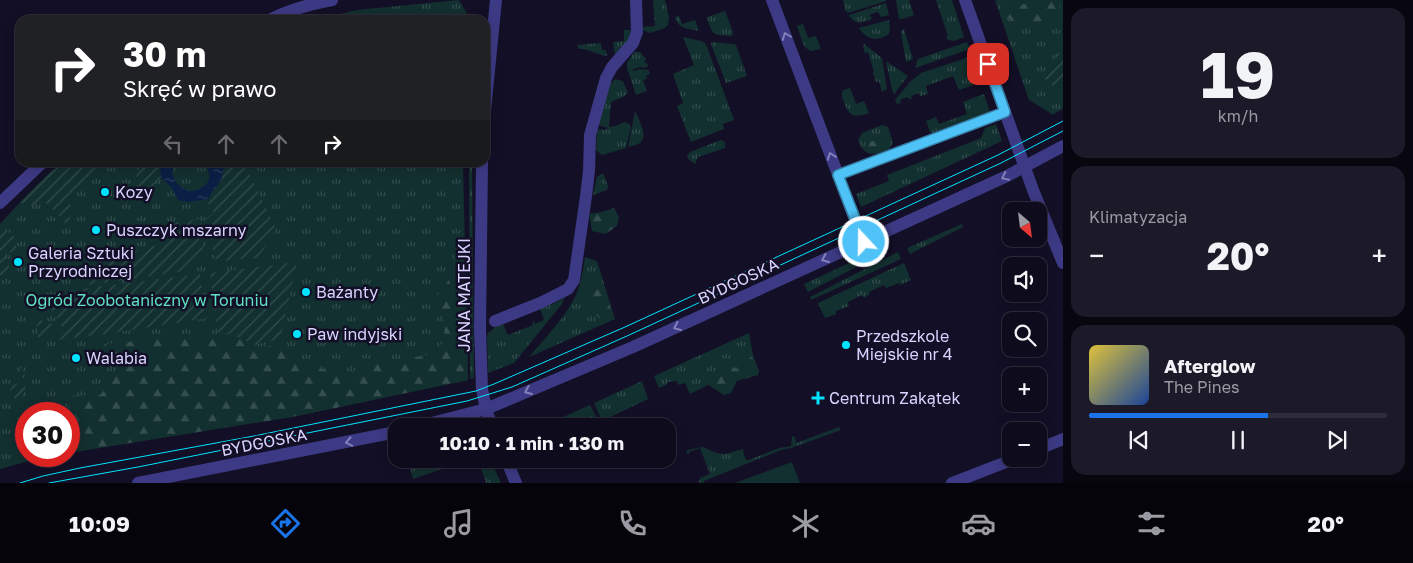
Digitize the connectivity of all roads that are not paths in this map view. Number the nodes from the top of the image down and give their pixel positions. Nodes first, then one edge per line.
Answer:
1 (332, 0) edge
2 (496, 0) edge
3 (636, 0) edge
4 (772, 0) edge
5 (965, 0) edge
6 (302, 4) edge
7 (279, 15) edge
8 (490, 60) edge
9 (1005, 112) junction
10 (1063, 146) edge
11 (38, 167) edge
12 (482, 167) edge
13 (1024, 167) junction
14 (838, 175) junction
15 (0, 203) edge
16 (864, 242) junction
17 (1063, 263) edge
18 (495, 321) dead end
19 (486, 409) junction
20 (451, 418) edge
21 (489, 418) edge
22 (388, 434) edge
23 (1063, 439) edge
24 (1047, 446) edge
25 (1002, 464) edge
26 (510, 468) edge
27 (138, 483) edge
28 (516, 483) edge
29 (952, 483) edge

1 - 6 street
2 - 8 street
3 - 18 street
14 -> 4 street
5 - 9 street
6 - 7 street
9 - 13 street
9 - 14 street
10 - 13 street, BYDGOSKA
11 - 15 street
12 - 19 street, JANA MATEJKI
13 -> 16 street, BYDGOSKA
13 - 17 street
14 - 16 street
16 -> 19 street, BYDGOSKA
19 - 20 street, BYDGOSKA
19 - 21 street, JANA MATEJKI
22 -> 27 street, BYDGOSKA
23 - 24 street
25 - 29 street
26 - 28 street

